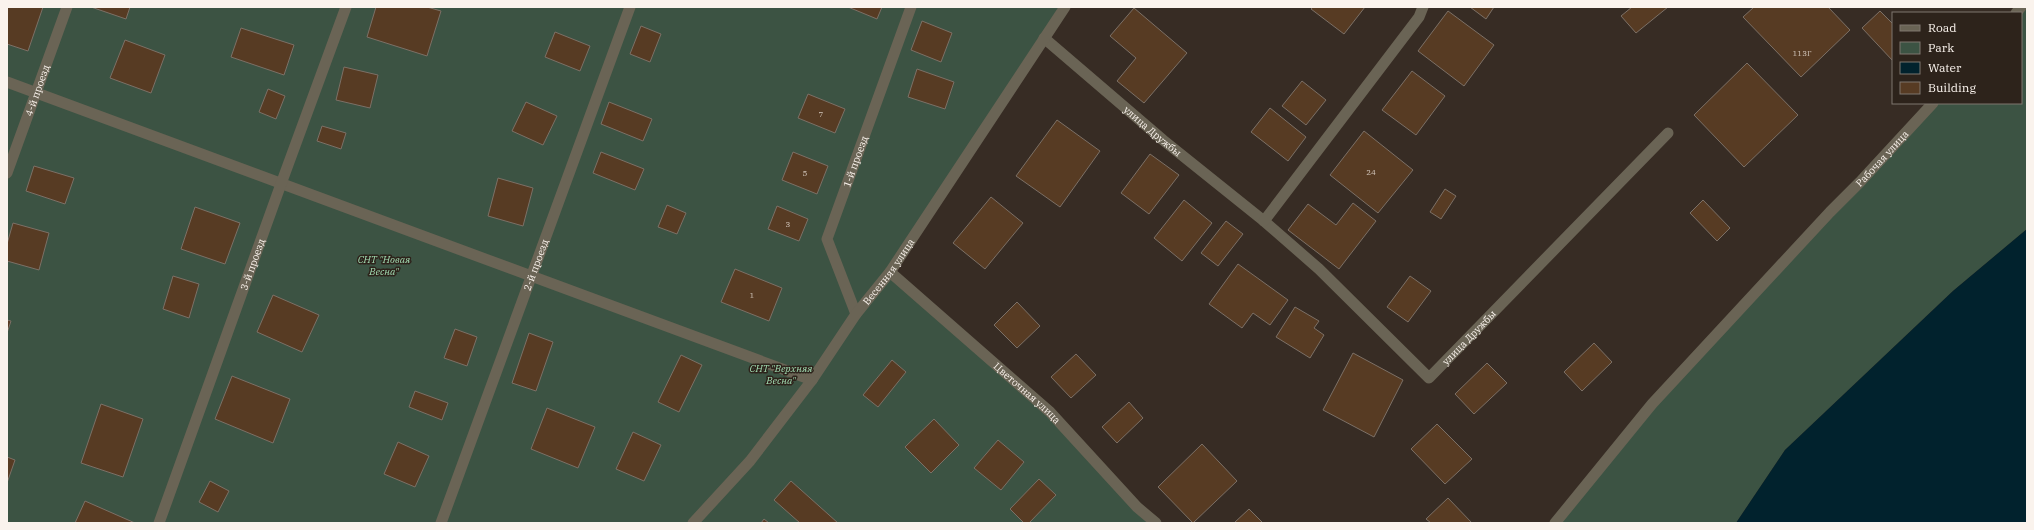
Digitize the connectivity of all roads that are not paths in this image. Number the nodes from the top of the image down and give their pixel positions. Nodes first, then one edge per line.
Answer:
1 (67, 7) edge
2 (346, 7) edge
3 (630, 7) edge
4 (911, 7) edge
5 (1065, 7) edge
6 (1423, 7) edge
7 (1044, 38) junction
8 (7, 82) edge
9 (36, 92) junction
10 (1932, 104) edge
11 (1668, 133) dead end
12 (7, 173) edge
13 (281, 184) junction
14 (1264, 221) junction
15 (890, 272) junction
16 (532, 278) junction
17 (856, 314) junction
18 (812, 380) junction
19 (159, 523) edge
20 (441, 523) edge
21 (693, 523) edge
22 (1156, 523) edge
23 (1555, 523) edge

1 - 9 street, 4-й проезд
2 - 13 street, 3-й проезд
3 - 16 street, 2-й проезд
4 - 17 street, 1-й проезд
5 - 7 street, Весенняя улица
6 - 14 street
7 - 14 street, улица Дружбы
7 - 15 street, Весенняя улица
8 - 9 street
9 - 12 street, 4-й проезд
9 - 13 street
10 - 23 street, Рабочая улица
11 - 14 street, улица Дружбы
13 - 16 street
13 - 19 street, 3-й проезд
15 - 17 street, Весенняя улица
15 - 22 street, Цветочная улица
16 - 18 street
16 - 20 street, 2-й проезд
17 - 18 street, Весенняя улица
18 - 21 street, Весенняя улица

